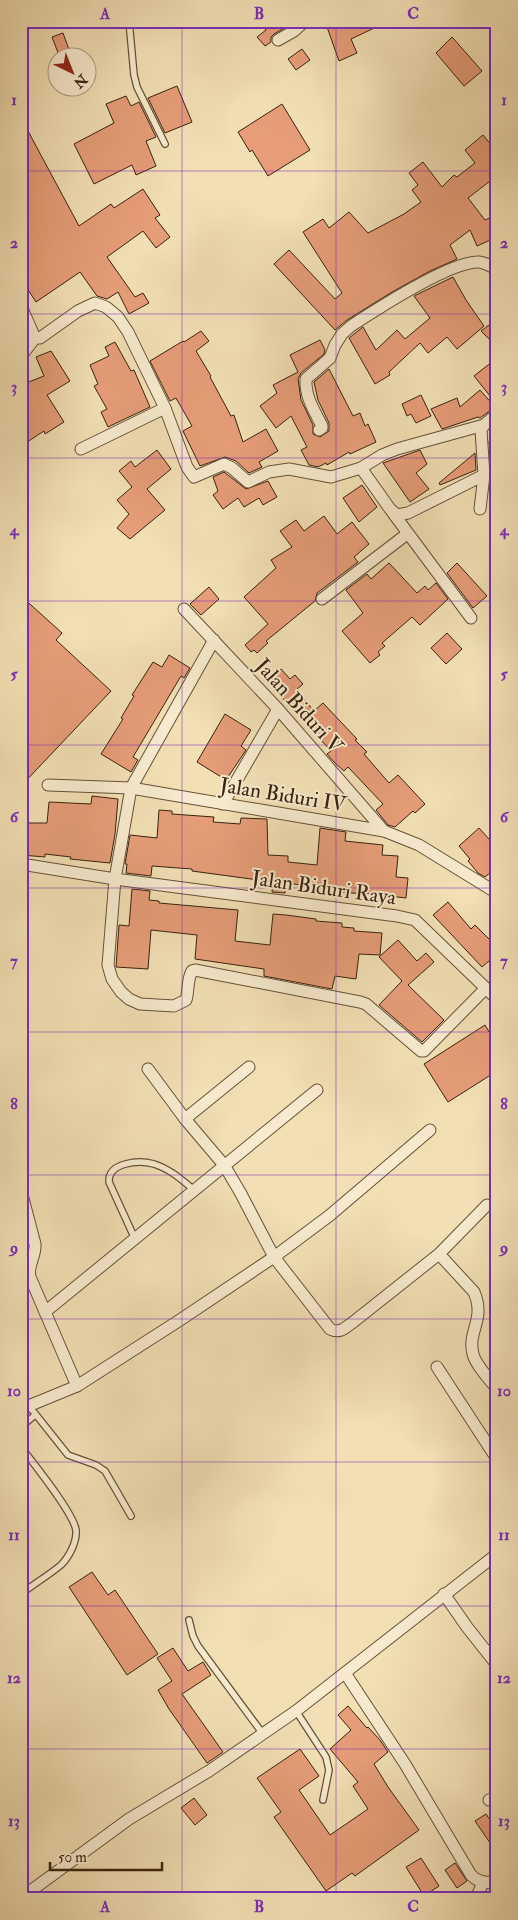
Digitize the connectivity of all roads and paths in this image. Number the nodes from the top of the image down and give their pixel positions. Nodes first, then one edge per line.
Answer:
1 (130, 21) edge
2 (305, 21) edge
3 (278, 40) dead end
4 (166, 144) dead end
5 (497, 270) edge
6 (21, 306) edge
7 (35, 338) junction
8 (21, 356) edge
9 (165, 408) junction
10 (497, 414) edge
11 (484, 425) junction
12 (319, 430) dead end
13 (81, 449) dead end
14 (362, 468) junction
15 (484, 475) junction
16 (480, 509) dead end
17 (393, 513) junction
18 (408, 534) junction
19 (322, 600) dead end
20 (184, 609) dead end
21 (470, 618) dead end
22 (214, 640) junction
23 (278, 709) junction
24 (48, 785) dead end
25 (131, 788) junction
26 (223, 804) junction
27 (384, 831) junction
28 (21, 864) edge
29 (115, 879) junction
30 (497, 893) edge
31 (485, 988) junction
32 (497, 999) edge
33 (249, 1067) dead end
34 (148, 1069) dead end
35 (317, 1090) dead end
36 (185, 1119) junction
37 (430, 1130) dead end
38 (224, 1165) junction
39 (194, 1190) junction
40 (21, 1191) edge
41 (487, 1205) dead end
42 (135, 1239) junction
43 (438, 1254) junction
44 (274, 1257) junction
45 (45, 1312) junction
46 (437, 1367) dead end
47 (77, 1386) junction
48 (497, 1389) edge
49 (28, 1410) edge
50 (21, 1427) edge
51 (21, 1447) edge
52 (497, 1459) edge
53 (131, 1516) dead end
54 (497, 1554) edge
55 (21, 1594) edge
56 (444, 1594) junction
57 (189, 1620) dead end
58 (497, 1665) edge
59 (345, 1673) junction
60 (296, 1711) junction
61 (263, 1734) junction
62 (324, 1800) dead end
63 (497, 1881) edge
64 (483, 1882) junction
65 (21, 1898) edge
66 (476, 1899) edge

1 - 4 lane
2 - 3 street
5 - 12 street
6 - 7 street
7 - 8 street
7 - 9 street
9 - 13 street
9 - 14 street
10 - 11 street
11 - 14 street
11 - 15 street
14 - 17 street
15 - 16 street
15 - 17 street
17 - 18 street
18 - 19 street
18 - 21 street
20 - 22 street, Jalan Biduri V
22 - 23 street, Jalan Biduri V
22 - 25 street
23 - 26 street
23 - 27 street, Jalan Biduri V
24 - 25 street, Jalan Biduri IV
25 - 26 street, Jalan Biduri IV
25 - 29 street
26 - 27 street, Jalan Biduri IV
27 - 30 street, Jalan Biduri IV
28 - 29 street, Jalan Biduri Raya
29 - 31 street, Jalan Biduri Raya
29 - 31 street
31 - 32 street, Jalan Biduri Raya
33 - 36 street
34 - 36 street
35 - 38 street
36 - 38 street
37 - 44 street
38 - 39 street
38 - 44 street
39 - 42 street
39 - 42 lane
40 - 45 street
41 - 43 street
42 - 45 street
43 - 44 street
43 - 48 street
44 - 47 street
45 - 47 street
46 - 52 street
47 - 49 street
49 - 50 lane
49 - 53 lane
51 - 55 lane
54 - 56 street
56 - 58 street
56 - 59 street
57 - 61 lane
59 - 60 street
59 - 64 street
60 - 61 street
60 - 62 lane
61 - 65 street
63 - 64 street
64 - 66 street

